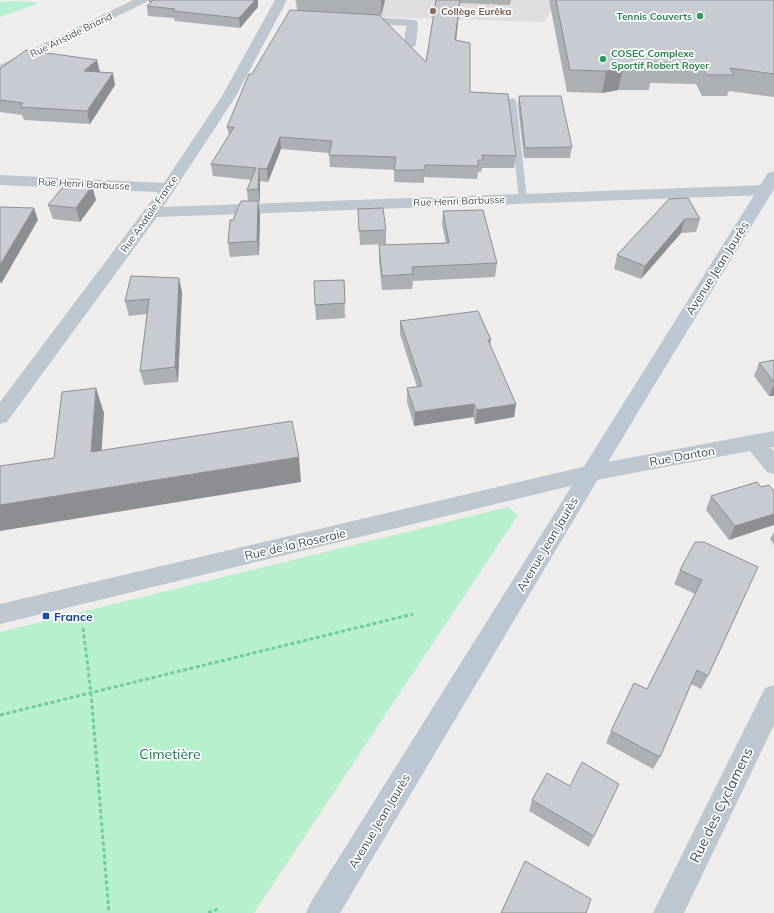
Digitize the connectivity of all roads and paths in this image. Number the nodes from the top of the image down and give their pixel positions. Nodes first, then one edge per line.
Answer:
1 (142, 0) edge
2 (281, 0) edge
3 (343, 19) edge
4 (410, 44) edge
5 (0, 70) edge
6 (512, 100) dead end
7 (0, 180) edge
8 (770, 183) edge
9 (169, 188) junction
10 (523, 198) junction
11 (152, 212) junction
12 (0, 417) edge
13 (765, 441) edge
14 (774, 466) edge
15 (590, 473) junction
16 (0, 614) edge
17 (413, 614) dead end
18 (83, 628) dead end
19 (91, 692) junction
20 (774, 697) edge
21 (0, 715) edge
22 (218, 910) dead end
23 (109, 913) edge
24 (208, 913) edge
25 (322, 913) edge
26 (668, 913) edge

1 - 5 street, Rue Aristide Briand
2 - 9 street, Rue Anatole France
3 - 4 street
6 - 10 lane
7 - 9 street, Rue Henri Barbusse
8 - 10 street, Rue Henri Barbusse
8 - 15 main road, Avenue Jean Jaurès
9 - 11 street, Rue Anatole France
10 - 11 street, Rue Henri Barbusse
11 - 12 street, Rue Anatole France
13 - 14 street
13 - 15 street, Rue Danton
15 - 16 street, Rue de la Roseraie
15 - 25 main road, Avenue Jean Jaurès
17 - 19 path
18 - 19 path
19 - 21 path
19 - 23 path
20 - 26 street, Rue des Cyclamens
22 - 24 path

